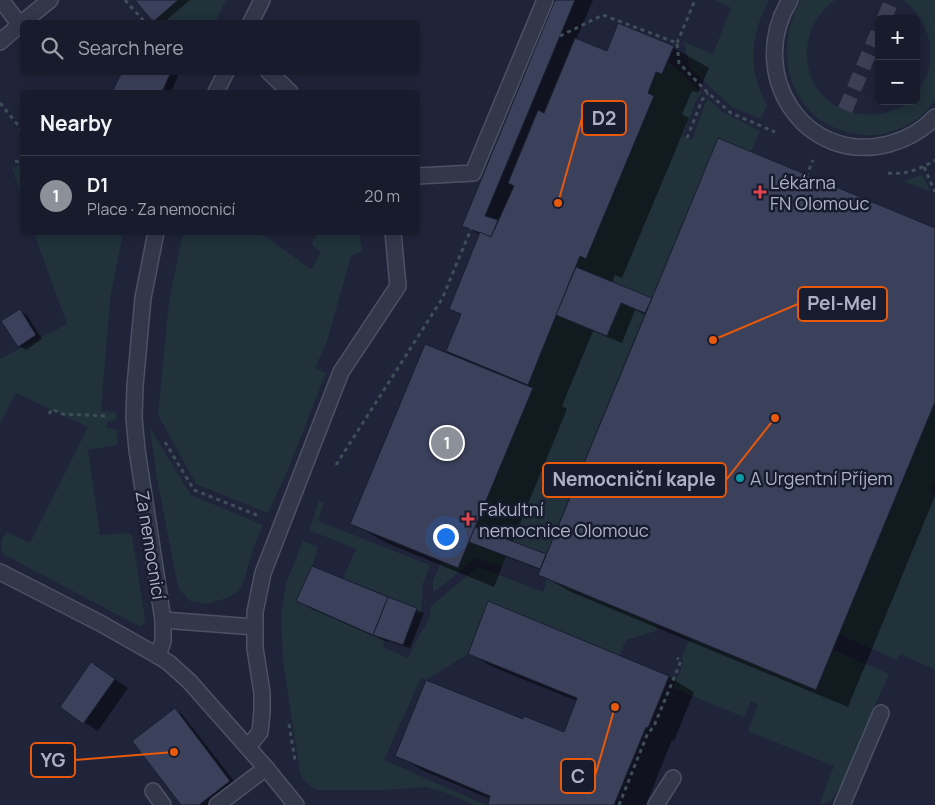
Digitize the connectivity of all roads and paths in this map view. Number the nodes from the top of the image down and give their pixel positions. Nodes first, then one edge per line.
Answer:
1 (1, 0) edge
2 (50, 0) edge
3 (125, 0) edge
4 (262, 0) edge
5 (545, 0) edge
6 (695, 0) edge
7 (790, 0) edge
8 (26, 20) edge
9 (143, 20) edge
10 (252, 20) edge
11 (20, 21) edge
12 (20, 25) edge
13 (560, 36) dead end
14 (0, 42) edge
15 (676, 43) junction
16 (224, 75) edge
17 (271, 75) edge
18 (217, 90) edge
19 (288, 90) edge
20 (708, 93) junction
21 (0, 103) edge
22 (935, 117) edge
23 (762, 127) dead end
24 (20, 128) edge
25 (687, 138) dead end
26 (935, 160) edge
27 (14, 161) dead end
28 (20, 162) edge
29 (924, 167) junction
30 (897, 174) dead end
31 (420, 176) edge
32 (935, 192) edge
33 (471, 229) dead end
34 (155, 235) edge
35 (393, 235) edge
36 (49, 414) dead end
37 (134, 418) junction
38 (164, 442) dead end
39 (334, 469) dead end
40 (255, 514) dead end
41 (0, 572) edge
42 (163, 620) junction
43 (255, 627) junction
44 (158, 656) junction
45 (677, 658) dead end
46 (881, 713) dead end
47 (248, 747) junction
48 (266, 768) junction
49 (673, 778) dead end
50 (153, 791) dead end
51 (618, 804) edge
52 (163, 805) edge
53 (216, 805) edge
54 (296, 805) edge
55 (656, 805) edge
56 (842, 805) edge

1 - 11 street
2 - 8 street
3 - 9 path
4 - 10 street
5 - 31 street
6 - 15 path
7 - 22 street
12 - 14 street
13 - 15 path
15 - 20 path
16 - 18 street
17 - 19 street
20 - 23 path
20 - 25 path
21 - 24 path
26 - 29 path
27 - 28 path
29 - 30 path
29 - 32 path
33 - 39 path
34 - 37 street, Za nemocnicí
35 - 43 street
36 - 37 path
37 - 42 street, Za nemocnicí
38 - 40 path
41 - 44 street
42 - 43 street
42 - 44 street, Za nemocnicí
43 - 47 street
44 - 47 street
45 - 51 path
46 - 56 street
47 - 48 street
48 - 53 street
48 - 54 street
49 - 55 street
50 - 52 street

